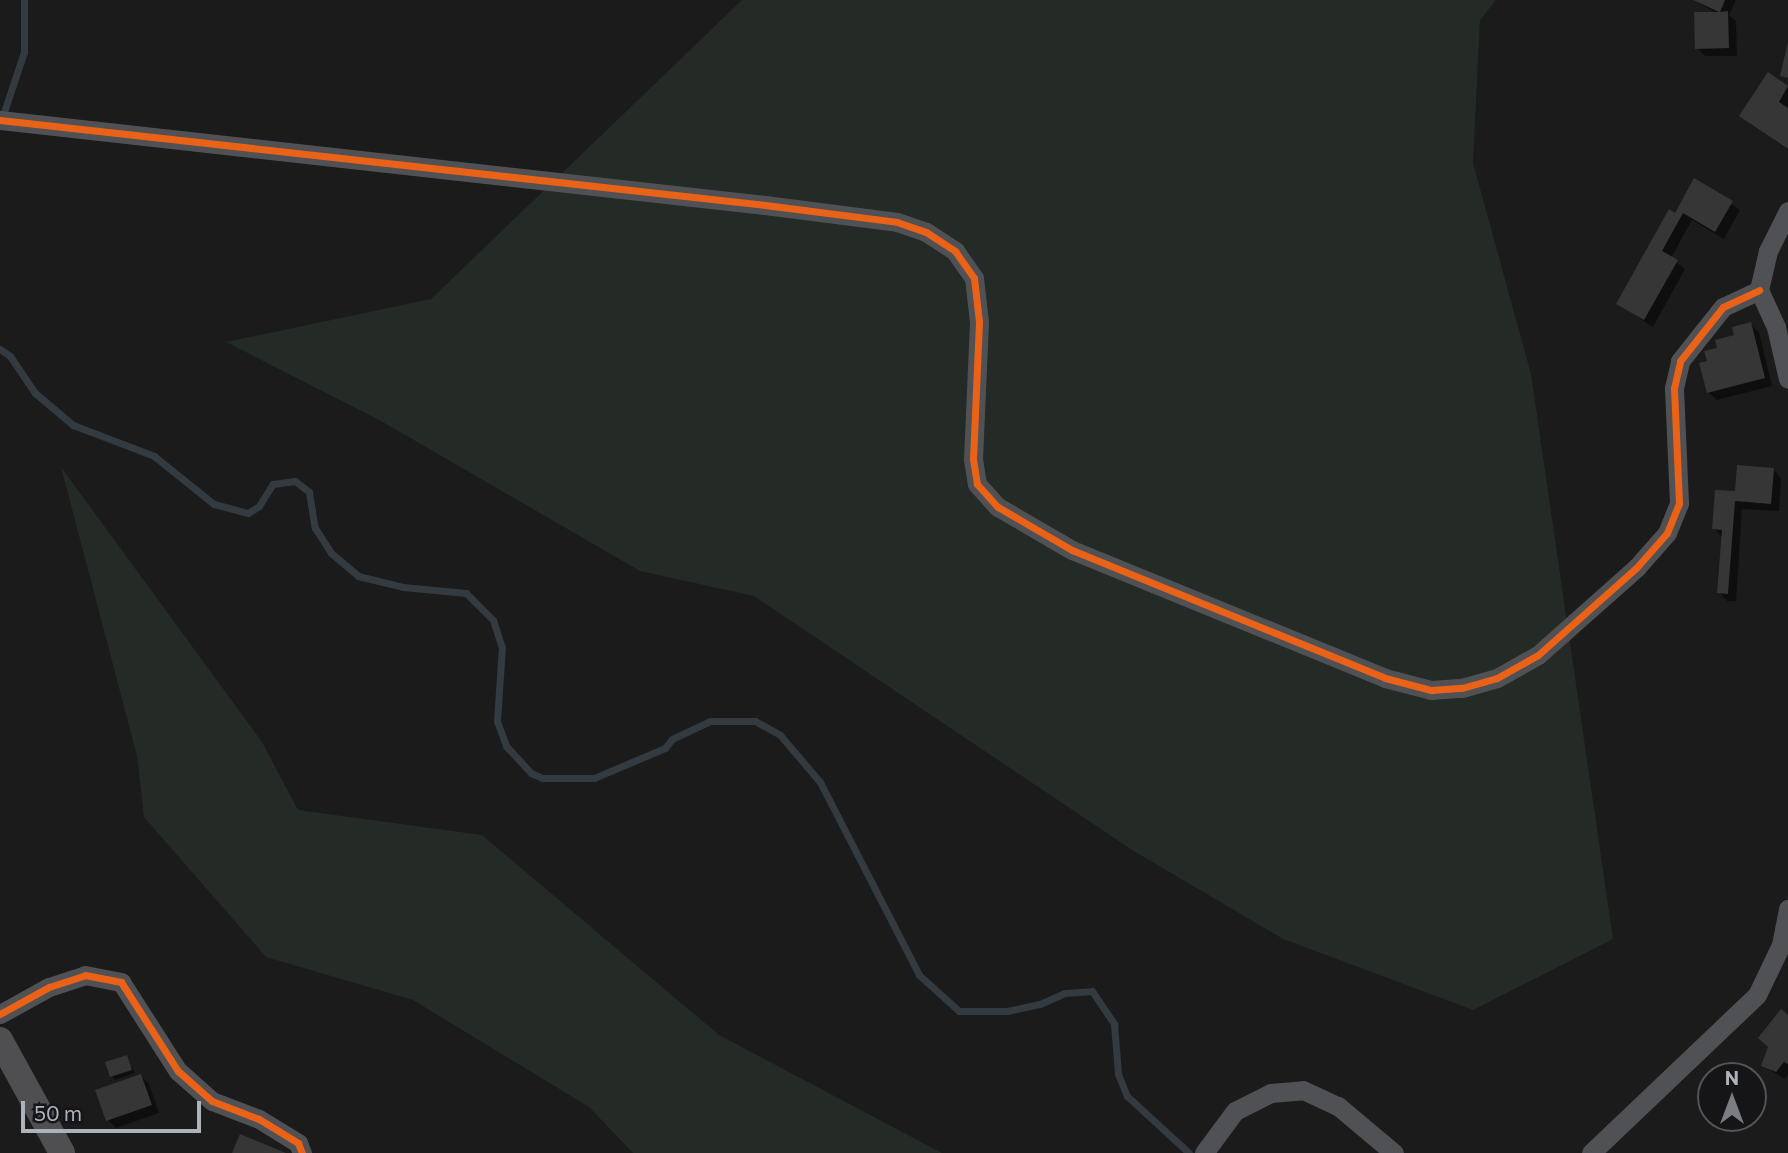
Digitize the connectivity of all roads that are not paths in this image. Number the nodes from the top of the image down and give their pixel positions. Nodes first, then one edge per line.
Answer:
1 (0, 120) edge
2 (1788, 211) edge
3 (1759, 290) junction
4 (1788, 379) edge
5 (1788, 909) edge
6 (0, 1014) edge
7 (0, 1040) edge
8 (62, 1153) edge
9 (302, 1153) edge
10 (1204, 1153) edge
11 (1394, 1153) edge
12 (1591, 1153) edge

1 - 3 street
2 - 3 street
3 - 4 street
5 - 12 street
6 - 9 street
7 - 8 street
10 - 11 street

